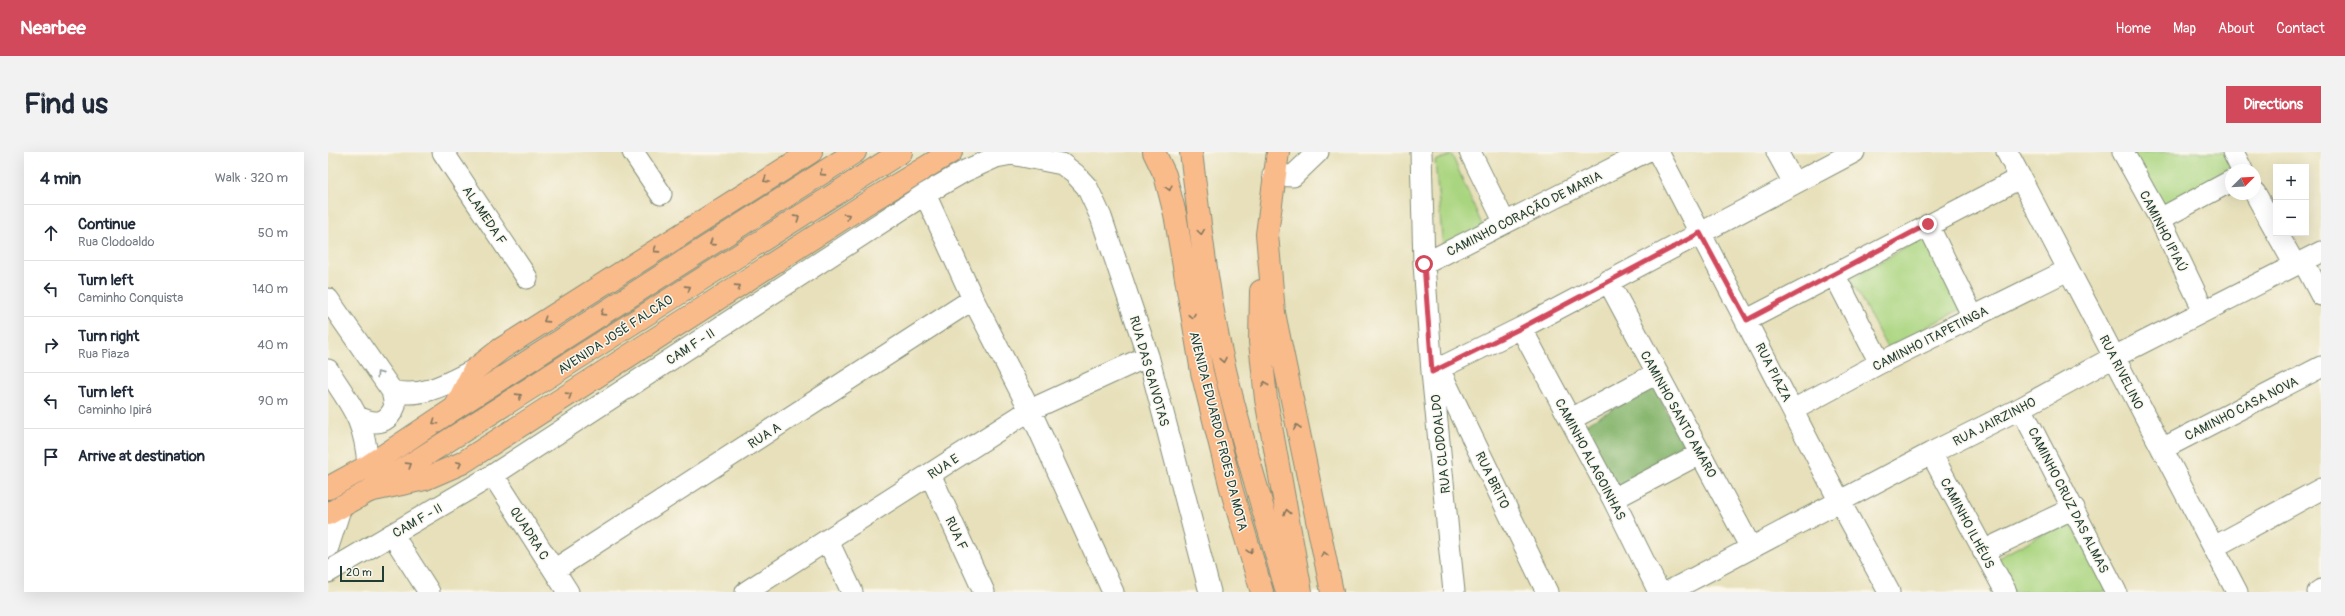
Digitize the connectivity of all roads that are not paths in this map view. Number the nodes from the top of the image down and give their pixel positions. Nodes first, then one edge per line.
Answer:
1 (444, 152) edge
2 (633, 152) edge
3 (811, 152) edge
4 (855, 152) edge
5 (901, 152) edge
6 (951, 152) edge
7 (1154, 152) edge
8 (1191, 152) edge
9 (1278, 152) edge
10 (1318, 152) edge
11 (1422, 152) edge
12 (1470, 152) edge
13 (1645, 152) edge
14 (1658, 152) edge
15 (1777, 152) edge
16 (1854, 152) edge
17 (2007, 152) edge
18 (2123, 152) edge
19 (2233, 152) edge
20 (1062, 164) joint
21 (2239, 164) edge
22 (1273, 175) junction
23 (2020, 178) junction
24 (1794, 183) junction
25 (2225, 184) edge
26 (661, 194) dead end
27 (925, 194) junction
28 (2259, 200) edge
29 (2160, 219) junction
30 (1505, 222) junction
31 (1928, 224) junction
32 (2273, 226) edge
33 (1700, 233) junction
34 (1267, 234) junction
35 (2280, 236) edge
36 (2306, 260) edge
37 (1424, 264) junction
38 (2068, 270) junction
39 (1834, 274) junction
40 (527, 278) dead end
41 (1608, 281) junction
42 (2321, 295) edge
43 (328, 299) edge
44 (973, 299) junction
45 (2204, 311) junction
46 (1973, 317) junction
47 (1747, 320) junction
48 (1521, 328) junction
49 (1148, 356) junction
50 (2114, 357) junction
51 (1880, 363) junction
52 (2321, 367) edge
53 (328, 370) edge
54 (474, 370) junction
55 (1435, 371) junction
56 (1656, 373) junction
57 (392, 392) junction
58 (455, 408) junction
59 (2021, 408) junction
60 (1030, 410) junction
61 (1793, 410) junction
62 (358, 417) junction
63 (1571, 419) junction
64 (2162, 449) junction
65 (1701, 453) junction
66 (1931, 453) junction
67 (368, 466) junction
68 (930, 474) junction
69 (493, 475) junction
70 (328, 488) edge
71 (2321, 489) edge
72 (368, 491) junction
73 (1614, 499) junction
74 (1840, 502) junction
75 (2074, 508) junction
76 (335, 510) edge
77 (392, 534) junction
78 (828, 541) junction
79 (328, 547) edge
80 (2214, 547) junction
81 (1751, 548) junction
82 (1983, 551) junction
83 (554, 570) junction
84 (328, 572) edge
85 (2321, 590) edge
86 (429, 592) edge
87 (568, 592) edge
88 (746, 592) edge
89 (852, 592) edge
90 (984, 592) edge
91 (1113, 592) edge
92 (1210, 592) edge
93 (1262, 592) edge
94 (1287, 592) edge
95 (1301, 592) edge
96 (1332, 592) edge
97 (1454, 592) edge
98 (1547, 592) edge
99 (1659, 592) edge
100 (1668, 592) edge
101 (1889, 592) edge
102 (2006, 592) edge
103 (2116, 592) edge
104 (2237, 592) edge
105 (2318, 592) edge

1 - 40 street, ALAMEDA F
2 - 26 street
3 -> 54 main road
4 -> 58 main road, AVENIDA JOSÉ FALCÃO
72 -> 5 main road, AVENIDA JOSÉ FALCÃO
72 -> 6 main road
7 -> 93 main road, AVENIDA EDUARDO FROES DA MOTA
8 -> 94 main road
9 - 22 main road
10 - 22 street
11 - 37 street, RUA CLODOALDO
12 - 30 street
13 - 30 street, CAMINHO CORAÇÃO DE MARIA
14 - 33 street, RUA PIAZA
15 - 24 street
16 - 24 street
17 - 23 street, RUA RIVELINO
18 - 29 street, CAMINHO IPIAÚ
19 - 21 street
20 - 27 street, CAM F - II
20 - 49 street, RUA DAS GAIVOTAS
22 - 34 main road
23 - 31 street
23 - 38 street, RUA RIVELINO
24 - 33 street
25 - 29 street
27 - 44 street
27 - 69 street, CAM F - II
28 - 32 street
29 - 45 street, CAMINHO IPIAÚ
30 - 37 street, CAMINHO CORAÇÃO DE MARIA
31 - 39 street
31 - 46 street
33 - 41 street
33 - 47 street, RUA PIAZA
95 -> 34 main road
96 -> 34 main road
35 - 36 street
36 - 42 street
36 - 45 street, RUA JAIRZINHO
37 - 55 street, RUA CLODOALDO
38 - 46 street, CAMINHO ITAPETINGA
38 - 50 street, RUA RIVELINO
39 - 47 street
39 - 51 street
41 - 48 street
41 - 56 street, CAMINHO SANTO AMARO
57 -> 43 street
44 - 60 street
44 - 83 street, RUA A
45 - 50 street, RUA JAIRZINHO
46 - 51 street, CAMINHO ITAPETINGA
47 - 61 street, RUA PIAZA
48 - 55 street
48 - 63 street, CAMINHO ALAGOINHAS
49 - 60 street, RUA E
49 - 92 street, RUA DAS GAIVOTAS
50 - 59 street, RUA JAIRZINHO
50 - 64 street, RUA RIVELINO
51 - 61 street, CAMINHO ITAPETINGA
52 - 64 street, CAMINHO CASA NOVA
53 - 62 street
54 - 57 street
54 - 58 main road
55 - 97 street, RUA CLODOALDO
55 - 98 street, RUA BRITO
56 - 63 street
56 - 65 street, CAMINHO SANTO AMARO
57 - 62 street
58 -> 67 main road, AVENIDA JOSÉ FALCÃO
59 - 66 street, RUA JAIRZINHO
59 - 75 street, CAMINHO CRUZ DAS ALMAS
60 - 68 street, RUA E
60 - 91 street
61 - 74 street, RUA PIAZA
62 - 67 street
63 - 73 street, CAMINHO ALAGOINHAS
64 - 80 street, RUA RIVELINO
65 - 73 street
65 - 81 street, CAMINHO SANTO AMARO
66 - 74 street, RUA JAIRZINHO
66 - 82 street, CAMINHO ILHÉUS
67 - 70 main road, AVENIDA JOSÉ FALCÃO
68 - 78 street, RUA E
68 - 90 street, RUA F
69 - 77 street, CAM F - II
69 - 83 street, QUADRA C
71 - 80 street
72 - 76 main road, AVENIDA JOSÉ FALCÃO
73 - 99 street, CAMINHO ALAGOINHAS
74 - 81 street, RUA JAIRZINHO
74 - 101 street, RUA PIAZA
75 - 82 street
75 - 103 street, CAMINHO CRUZ DAS ALMAS
76 - 79 street
77 - 84 street, CAM F - II
77 - 86 street
78 - 88 street, RUA E
78 - 89 street
80 - 104 street, RUA RIVELINO
81 - 100 street, RUA JAIRZINHO
82 - 102 street, CAMINHO ILHÉUS
83 - 87 street, QUADRA C
85 - 105 street

